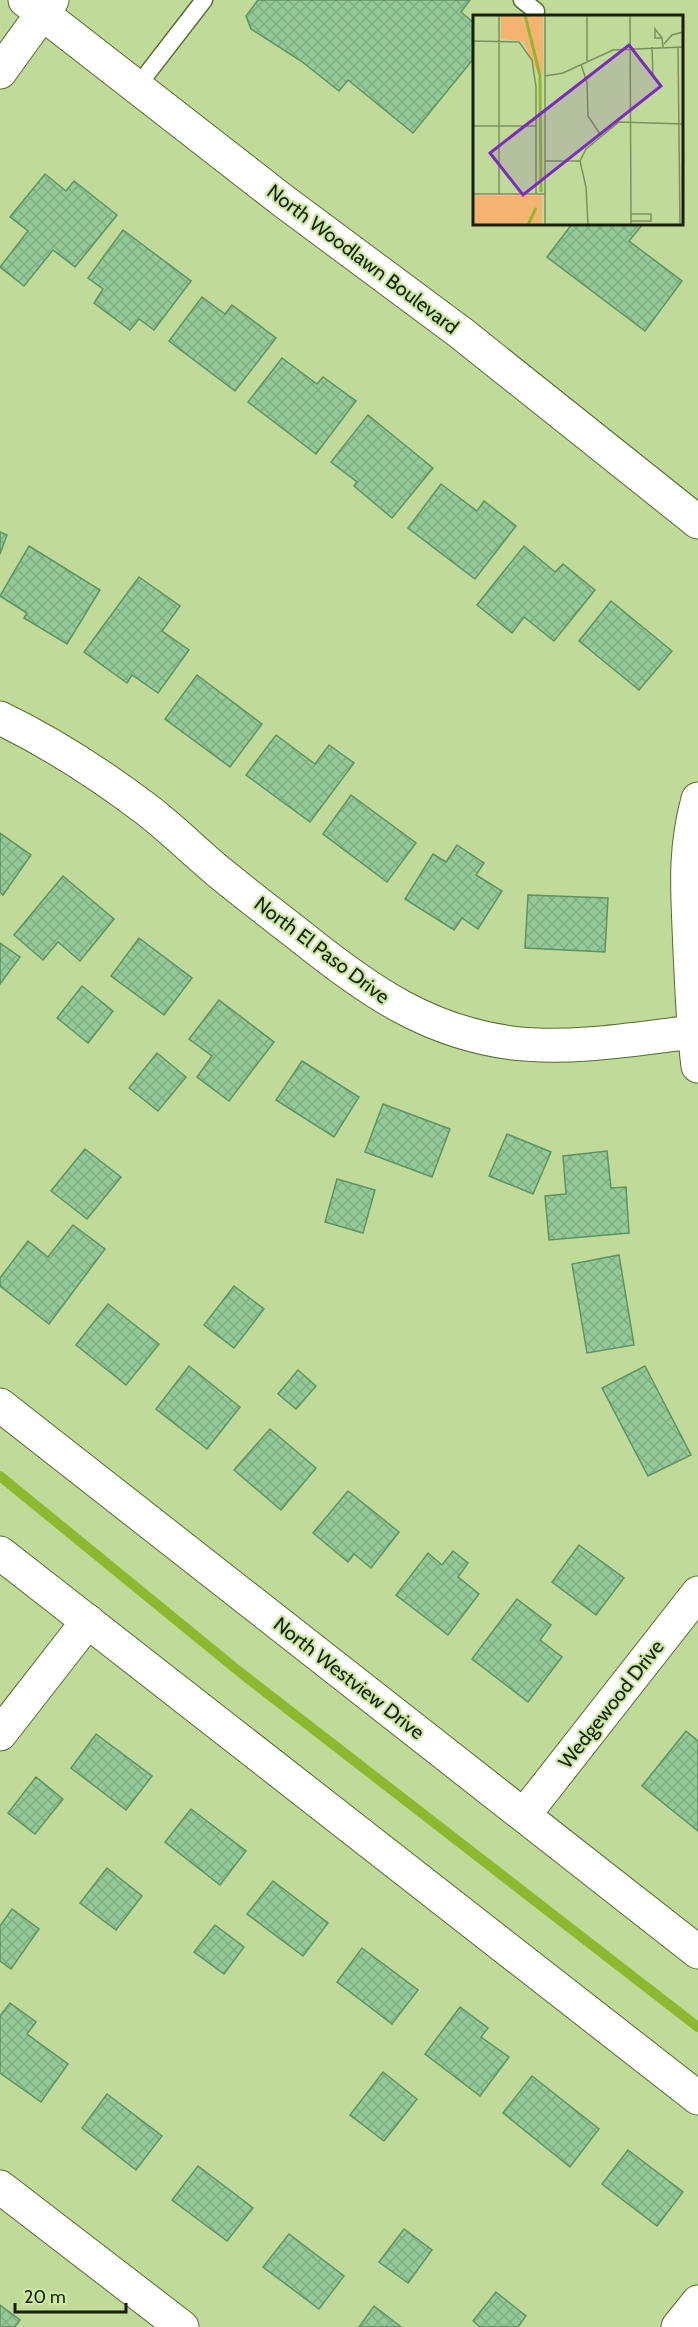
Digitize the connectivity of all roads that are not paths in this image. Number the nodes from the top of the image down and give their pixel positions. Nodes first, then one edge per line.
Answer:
1 (204, 0) edge
2 (522, 0) edge
3 (40, 5) edge
4 (536, 11) dead end
5 (0, 72) edge
6 (136, 88) junction
7 (698, 522) edge
8 (0, 718) edge
9 (698, 799) edge
10 (693, 1032) junction
11 (698, 1066) edge
12 (0, 1405) edge
13 (0, 1553) edge
14 (698, 1593) edge
15 (88, 1621) junction
16 (0, 1734) edge
17 (524, 1815) junction
18 (698, 1952) edge
19 (698, 2098) edge
20 (0, 2187) edge
21 (698, 2302) edge
22 (182, 2327) edge
23 (678, 2327) edge

1 - 6 lane
2 - 4 lane
3 - 5 street
3 - 6 street, North Woodlawn Boulevard
6 - 7 street, North Woodlawn Boulevard
8 - 10 street, North El Paso Drive
9 - 10 street
10 - 11 street
12 - 17 street, North Westview Drive
13 - 15 street
14 - 17 street, Wedgewood Drive
15 - 16 street
15 - 19 street
17 - 18 street, North Westview Drive
20 - 22 street
21 - 23 street

